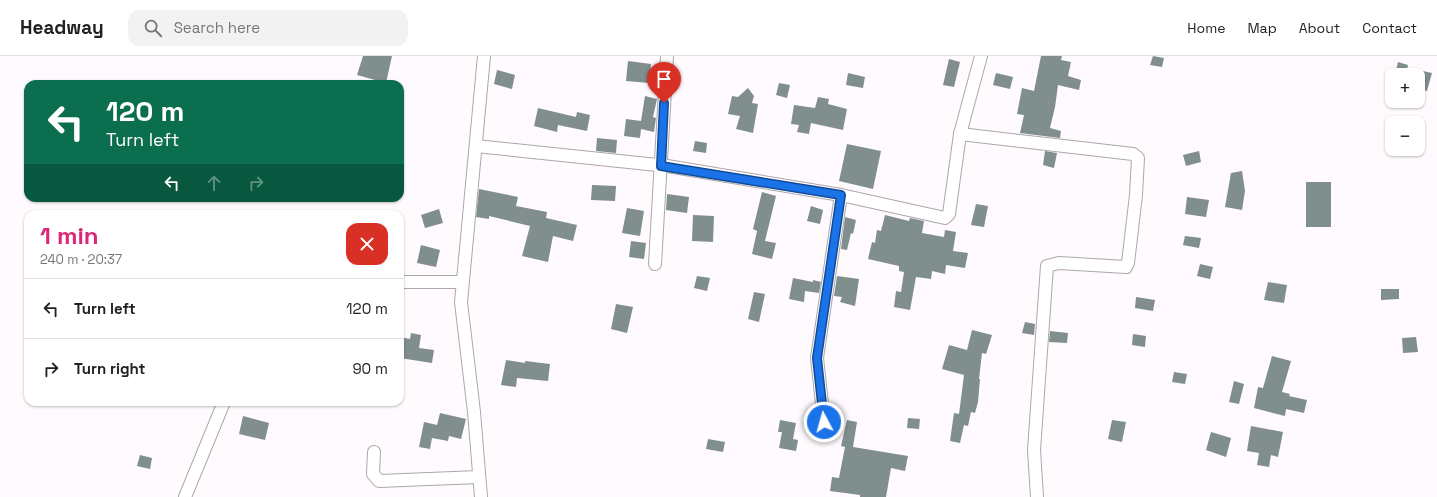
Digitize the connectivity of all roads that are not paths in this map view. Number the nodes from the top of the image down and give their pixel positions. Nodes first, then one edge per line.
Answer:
1 (484, 56) edge
2 (667, 56) edge
3 (981, 56) edge
4 (960, 134) junction
5 (476, 146) junction
6 (661, 166) junction
7 (841, 195) junction
8 (655, 264) dead end
9 (404, 282) edge
10 (462, 282) junction
11 (222, 406) edge
12 (824, 422) dead end
13 (374, 452) dead end
14 (479, 478) junction
15 (184, 497) edge
16 (481, 497) edge
17 (1037, 497) edge

1 - 5 street
2 - 6 street
3 - 4 street
4 - 7 street
4 - 17 street
5 - 6 street
5 - 10 street
6 - 7 street
6 - 8 street
7 - 12 street
9 - 10 street
10 - 14 street
11 - 15 street
13 - 14 street
14 - 16 street

